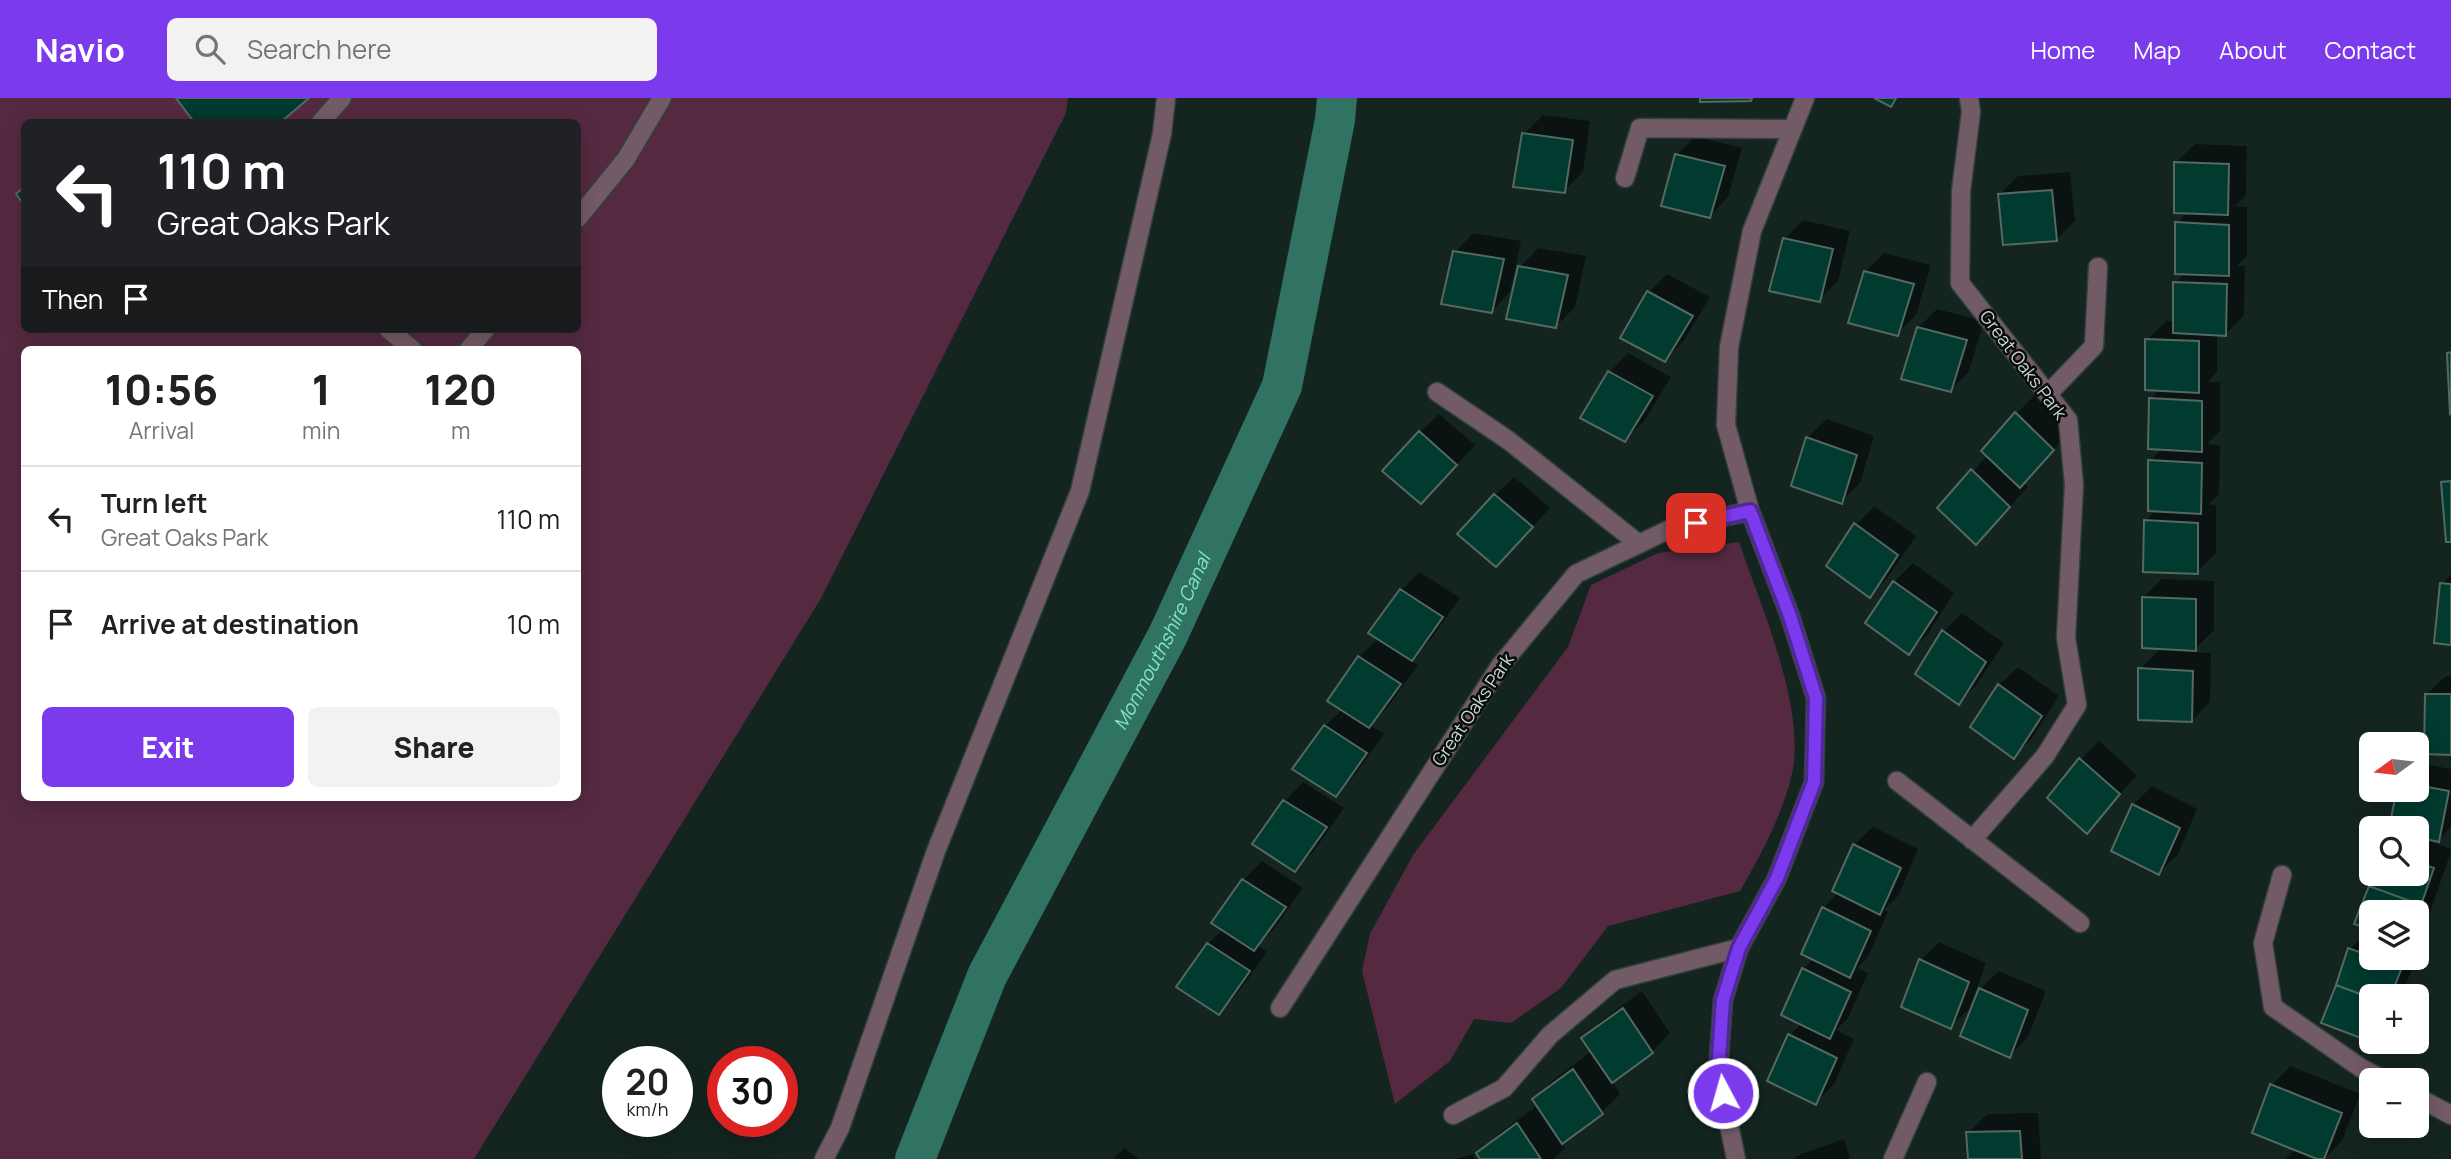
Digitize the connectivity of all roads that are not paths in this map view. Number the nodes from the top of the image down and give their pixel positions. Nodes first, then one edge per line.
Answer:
1 (342, 98) edge
2 (662, 98) edge
3 (1166, 98) edge
4 (1805, 98) edge
5 (1969, 98) edge
6 (324, 119) edge
7 (1792, 129) junction
8 (1625, 178) dead end
9 (581, 212) edge
10 (2098, 267) dead end
11 (393, 333) edge
12 (408, 346) edge
13 (1437, 392) dead end
14 (2048, 394) junction
15 (1750, 511) junction
16 (1639, 544) junction
17 (1897, 781) dead end
18 (1972, 840) junction
19 (2282, 875) dead end
20 (2080, 923) dead end
21 (1739, 948) junction
22 (1280, 1009) dead end
23 (2361, 1068) edge
24 (1927, 1082) dead end
25 (2429, 1103) edge
26 (1453, 1115) dead end
27 (2451, 1115) edge
28 (824, 1159) edge
29 (1736, 1159) edge
30 (1893, 1159) edge

1 - 6 street
2 - 9 street
3 - 28 street
4 - 7 street
5 - 14 street, Great Oaks Park
7 - 8 street
7 - 15 street
10 - 14 street
11 - 12 street
13 - 16 street
14 - 18 street, Great Oaks Park
15 - 16 street, Great Oaks Park
15 - 21 street
16 - 22 street, Great Oaks Park
17 - 18 street
18 - 20 street
19 - 23 street
21 - 26 street
21 - 29 street
24 - 30 street
25 - 27 street

